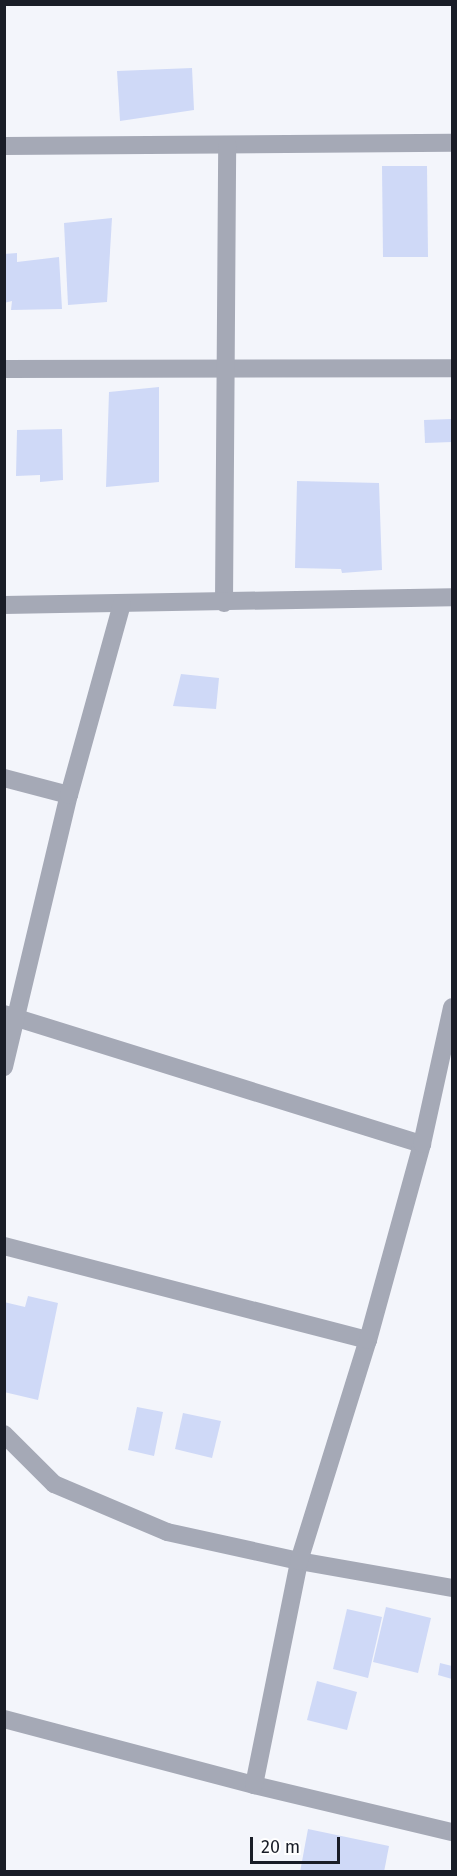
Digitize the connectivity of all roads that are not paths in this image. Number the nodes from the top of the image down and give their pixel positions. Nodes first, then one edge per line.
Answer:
1 (453, 143) edge
2 (228, 145) junction
3 (4, 146) edge
4 (226, 366) junction
5 (453, 368) edge
6 (4, 369) edge
7 (453, 597) edge
8 (224, 603) junction
9 (122, 604) junction
10 (4, 605) edge
11 (4, 778) edge
12 (69, 795) junction
13 (453, 1007) edge
14 (10, 1015) edge
15 (4, 1067) edge
16 (422, 1144) junction
17 (4, 1245) edge
18 (368, 1340) junction
19 (4, 1434) edge
20 (299, 1562) junction
21 (453, 1588) edge
22 (4, 1719) edge
23 (254, 1785) junction
24 (453, 1832) edge

1 - 2 street
2 - 3 street
2 - 4 street
4 - 5 street
4 - 6 street
4 - 8 street
7 - 8 street
8 - 9 street
9 - 10 street
9 - 12 street
11 - 12 street
12 - 14 street
13 - 16 street
14 - 15 street
14 - 16 street
16 - 18 street
17 - 18 street
18 - 20 street
19 - 20 street
20 - 21 street
20 - 23 street
22 - 23 street
23 - 24 street

